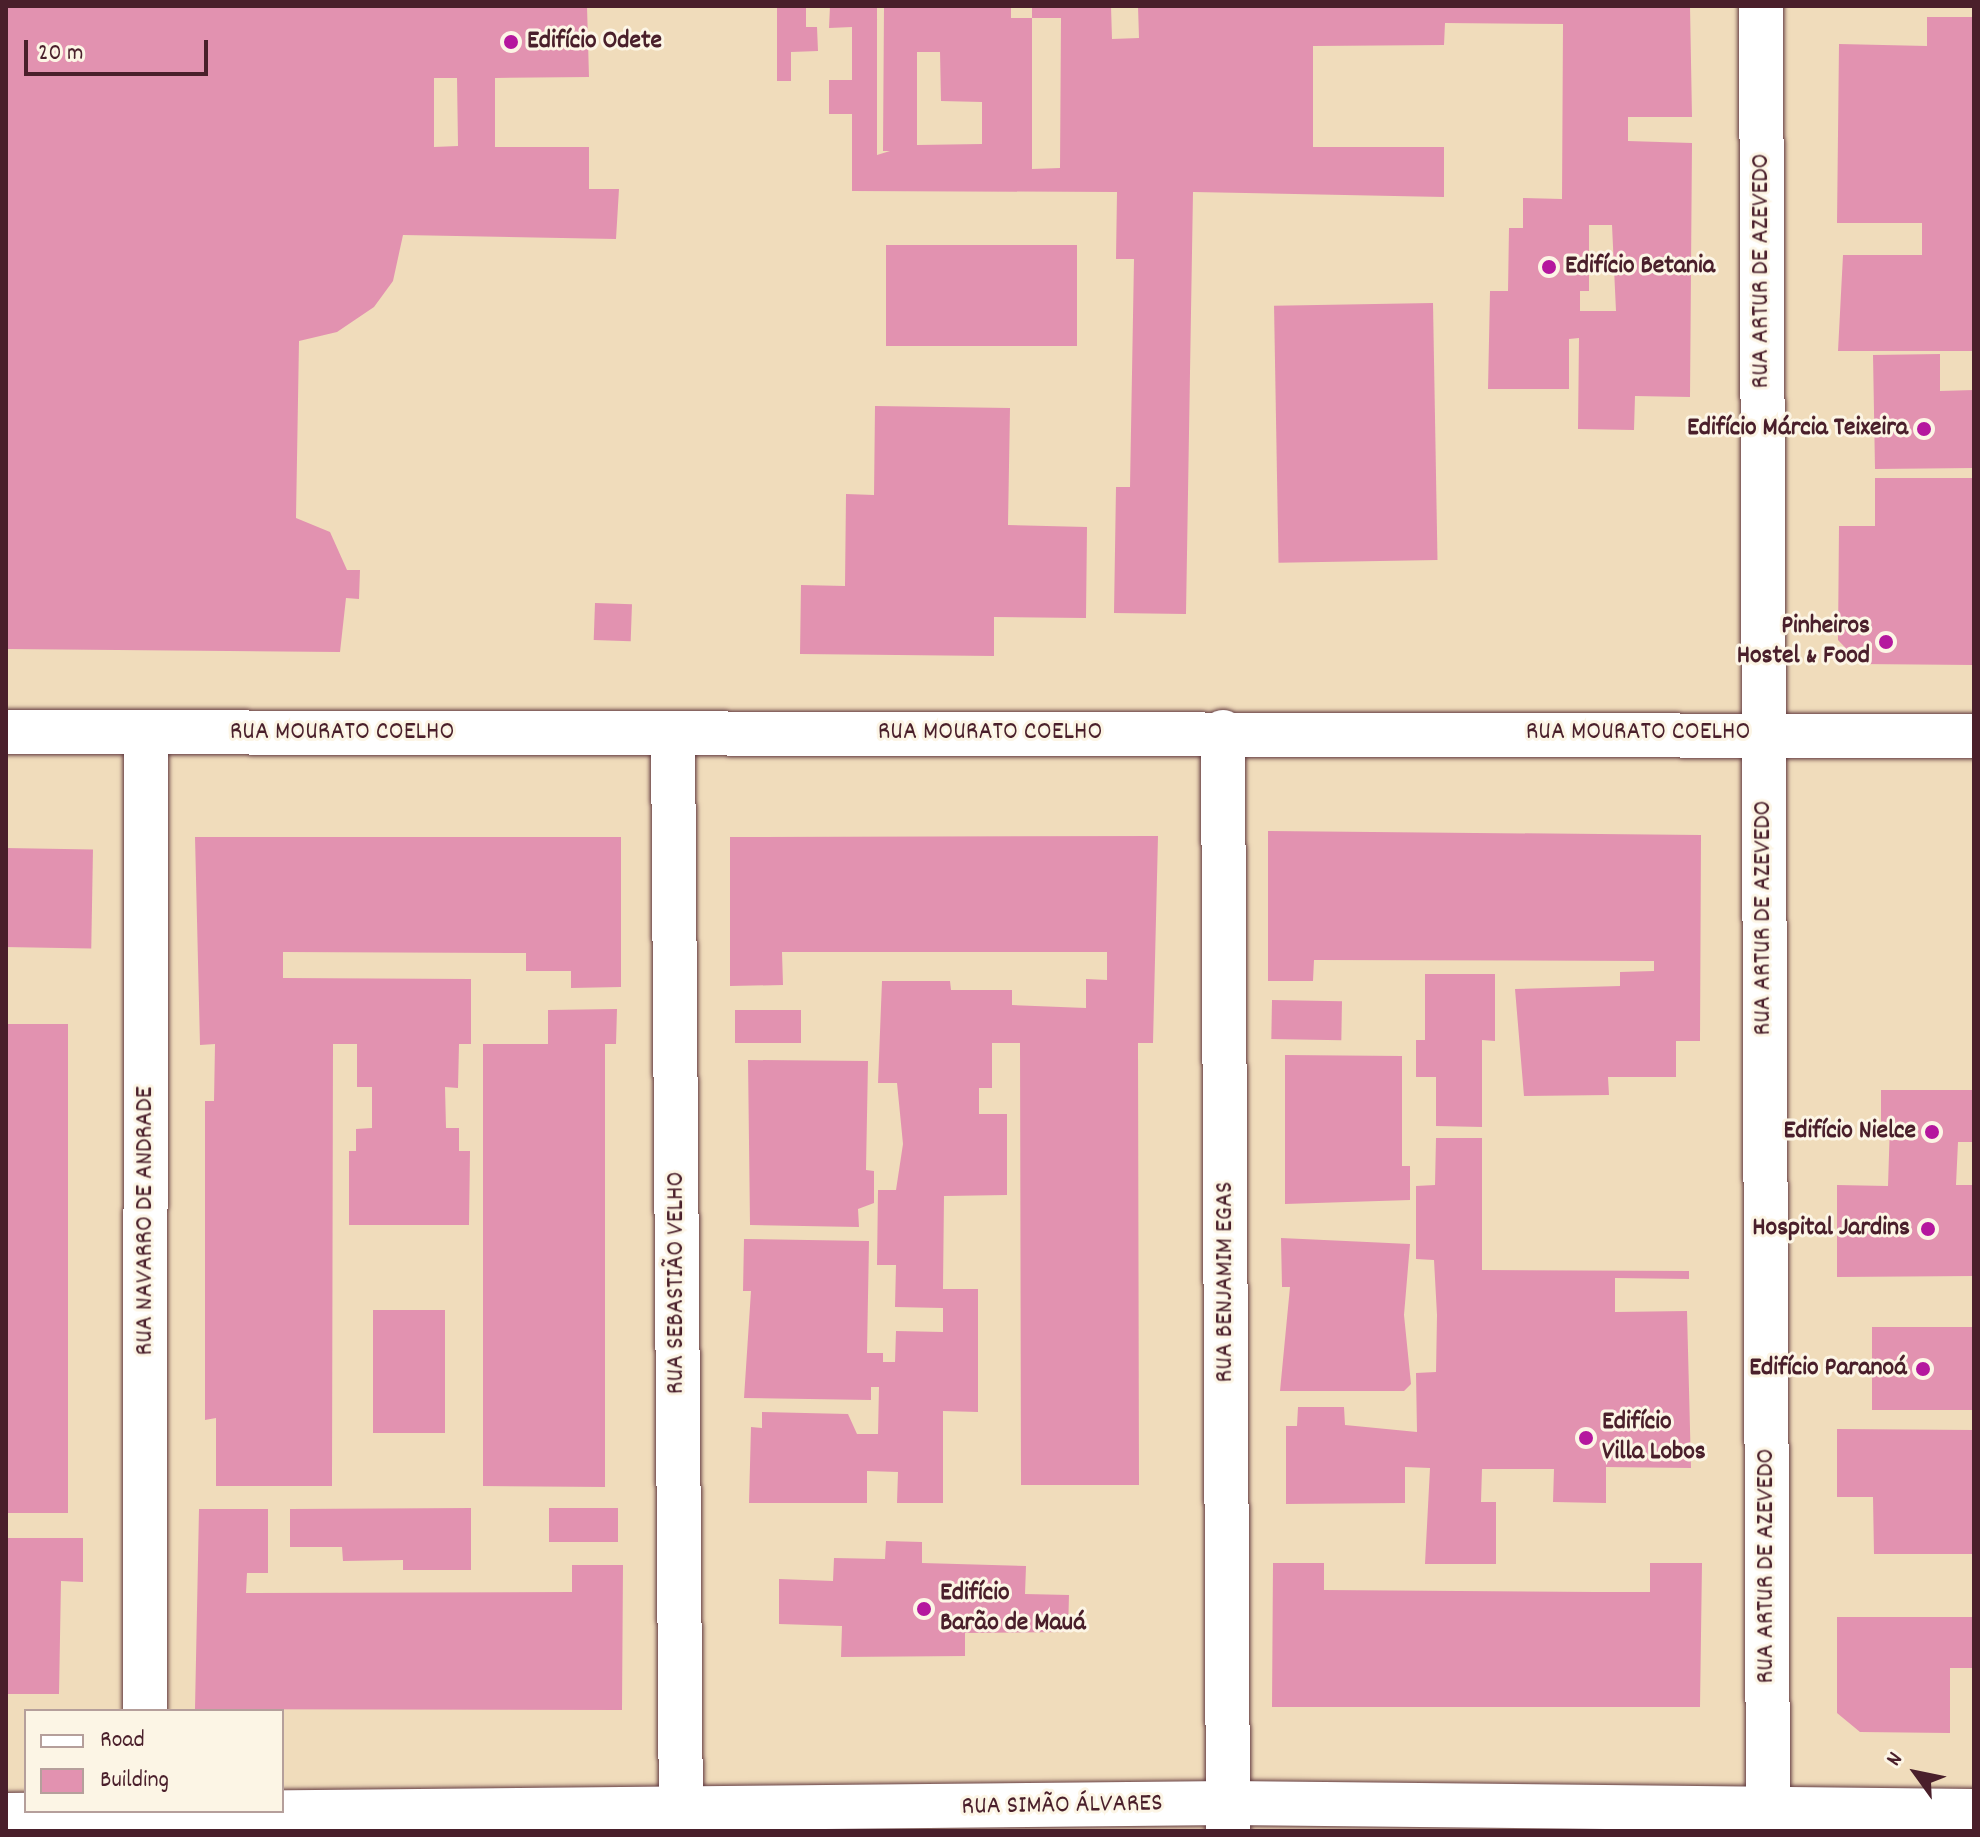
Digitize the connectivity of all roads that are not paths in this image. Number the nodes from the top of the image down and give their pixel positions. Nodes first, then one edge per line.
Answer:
1 (1761, 6) edge
2 (6, 732) edge
3 (146, 732) junction
4 (1223, 732) junction
5 (673, 734) junction
6 (1763, 734) junction
7 (1974, 736) edge
8 (145, 1709) edge
9 (1974, 1811) edge
10 (6, 1815) edge
11 (1228, 1817) edge
12 (145, 1819) edge
13 (1768, 1820) edge
14 (681, 1822) edge

1 - 6 street, RUA ARTUR DE AZEVEDO
2 - 3 street, RUA MOURATO COELHO
3 - 5 street, RUA MOURATO COELHO
3 - 8 street, RUA NAVARRO DE ANDRADE
4 - 5 street, RUA MOURATO COELHO
4 - 6 street, RUA MOURATO COELHO
4 - 11 street, RUA BENJAMIM EGAS
5 - 14 street, RUA SEBASTIÃO VELHO
6 - 7 street, RUA MOURATO COELHO
6 - 13 street, RUA ARTUR DE AZEVEDO
9 - 13 street, RUA SIMÃO ÁLVARES
10 - 12 street, RUA SIMÃO ÁLVARES
11 - 13 street, RUA SIMÃO ÁLVARES
11 - 14 street, RUA SIMÃO ÁLVARES
12 - 14 street, RUA SIMÃO ÁLVARES

